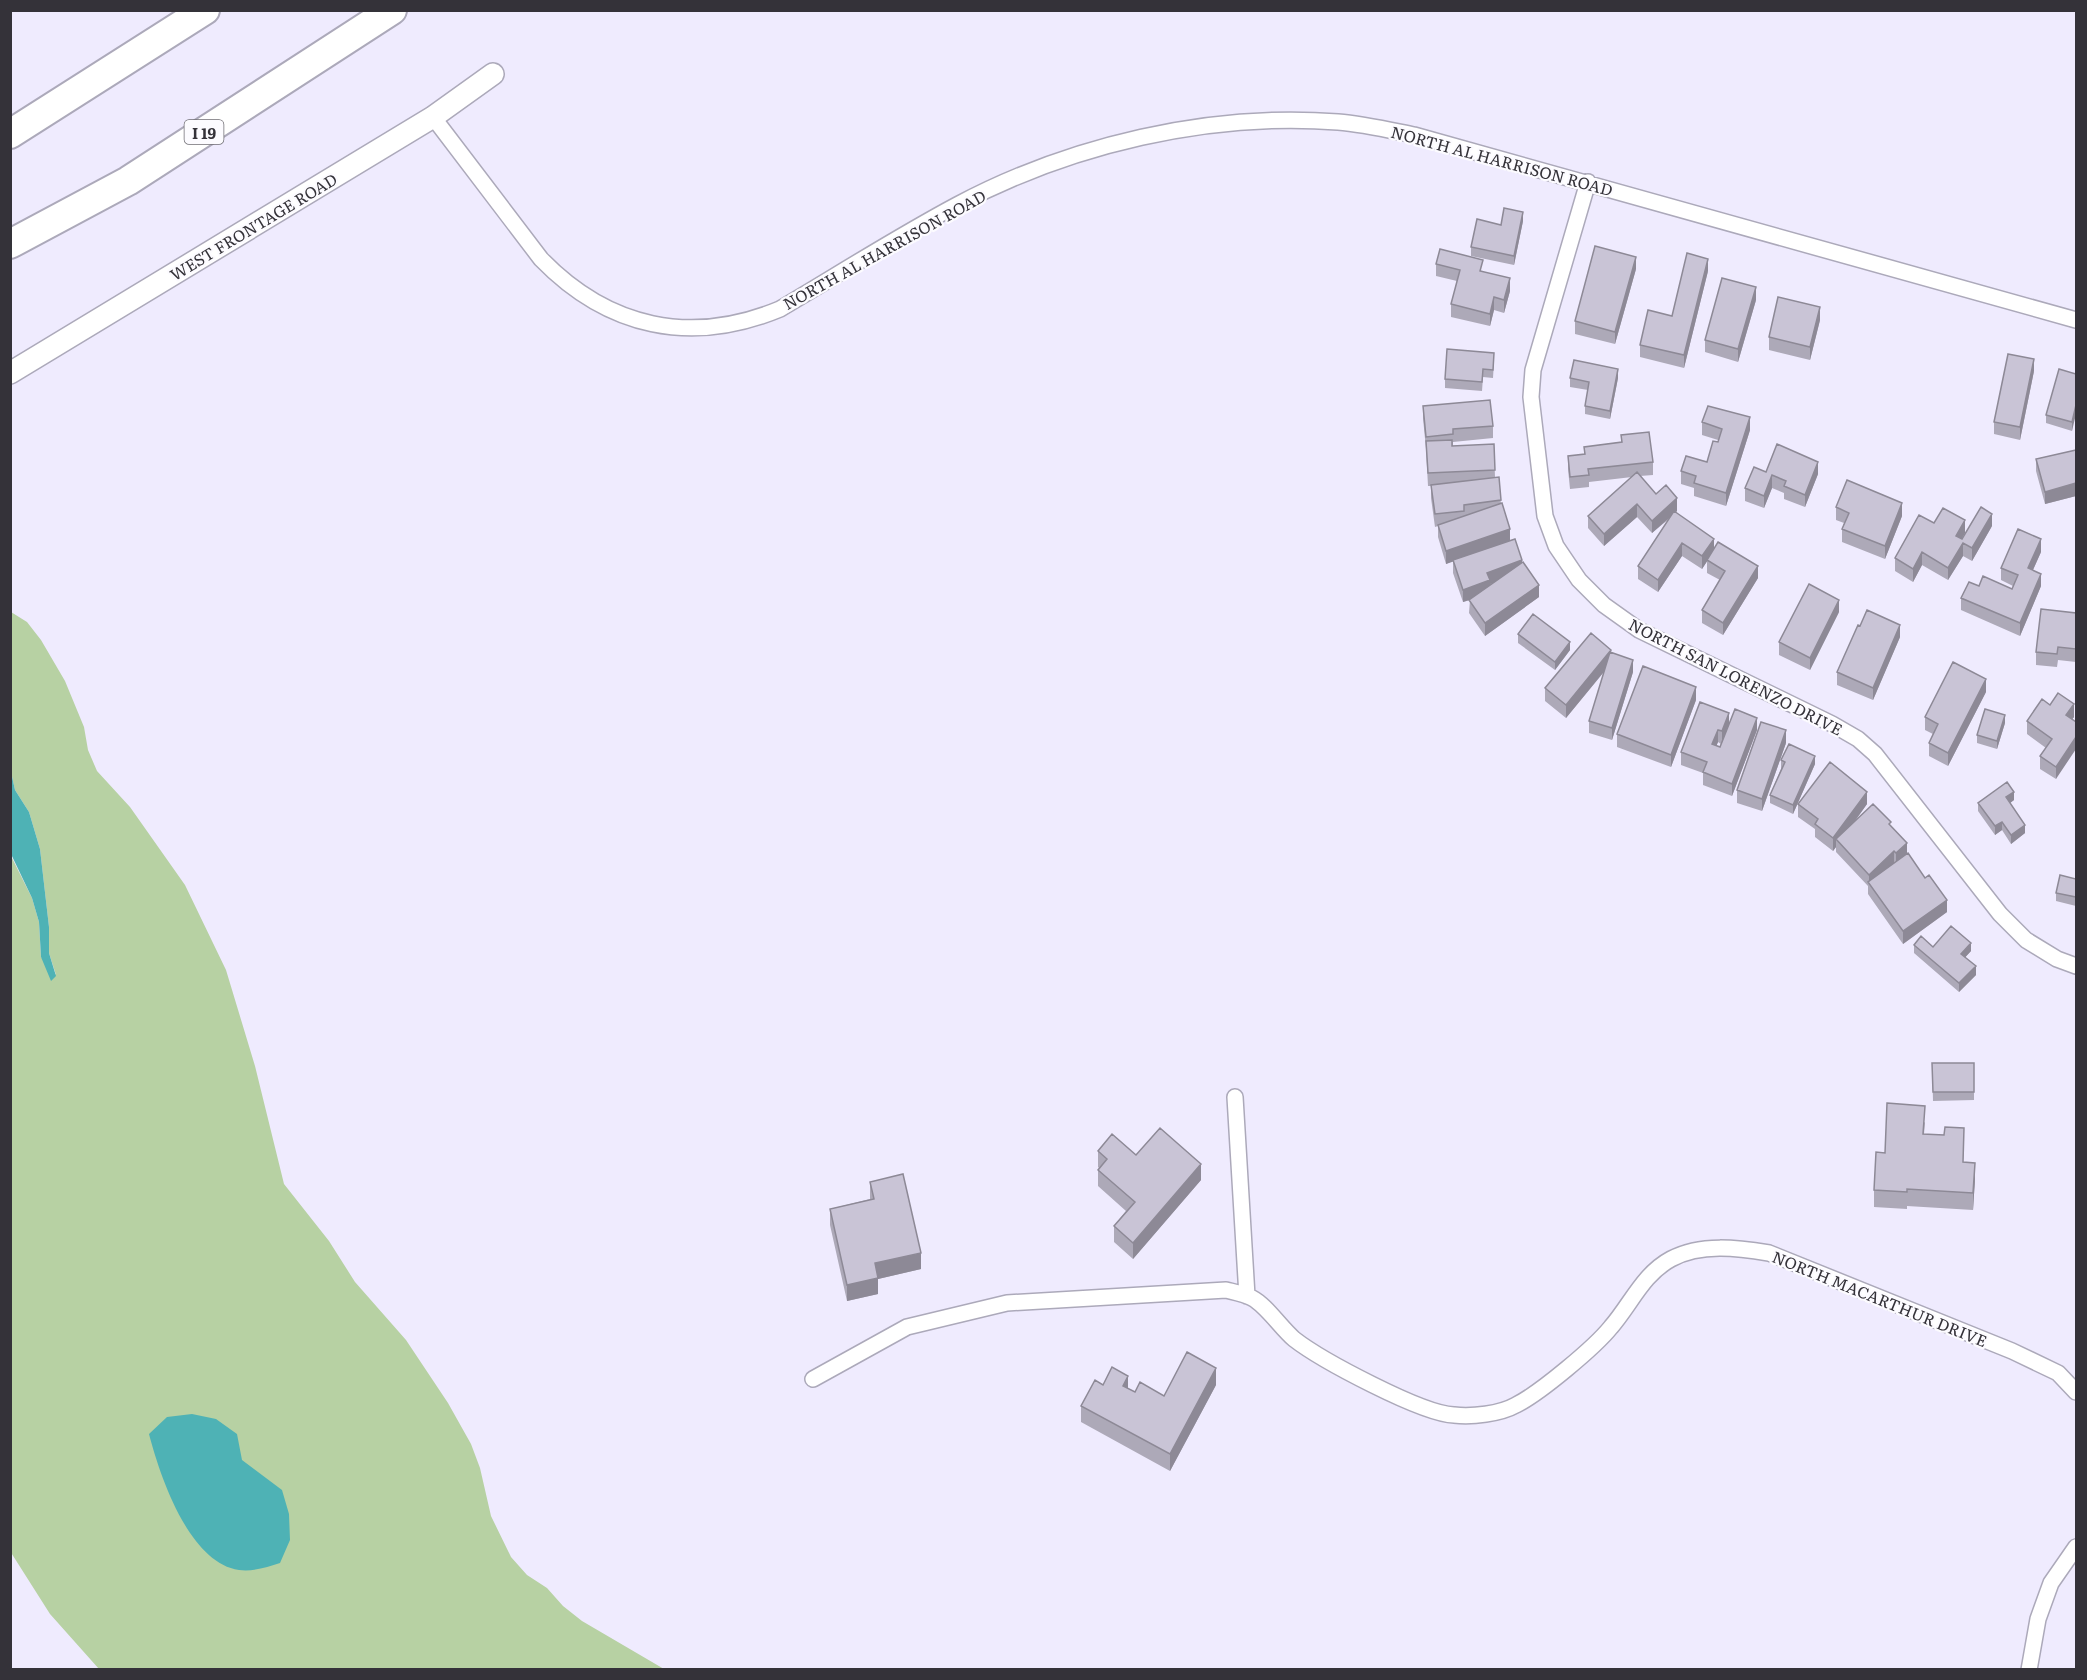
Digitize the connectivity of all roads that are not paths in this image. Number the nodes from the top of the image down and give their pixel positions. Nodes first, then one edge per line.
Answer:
1 (205, 10) edge
2 (392, 10) edge
3 (493, 74) dead end
4 (433, 117) junction
5 (10, 134) edge
6 (1588, 182) junction
7 (10, 243) edge
8 (2076, 320) edge
9 (10, 373) edge
10 (2076, 966) edge
11 (1235, 1097) dead end
12 (1247, 1296) junction
13 (813, 1379) dead end
14 (2076, 1392) edge
15 (2076, 1547) edge
16 (2029, 1670) edge

1 - 5 highway
2 - 7 highway, I 19
3 - 4 street, WEST FRONTAGE ROAD
4 - 6 street, NORTH AL HARRISON ROAD
4 - 9 street, WEST FRONTAGE ROAD
6 - 8 street, NORTH AL HARRISON ROAD
6 - 10 street, NORTH SAN LORENZO DRIVE
11 - 12 street
12 - 13 street, NORTH MACARTHUR DRIVE
12 - 14 street, NORTH MACARTHUR DRIVE
15 - 16 street

